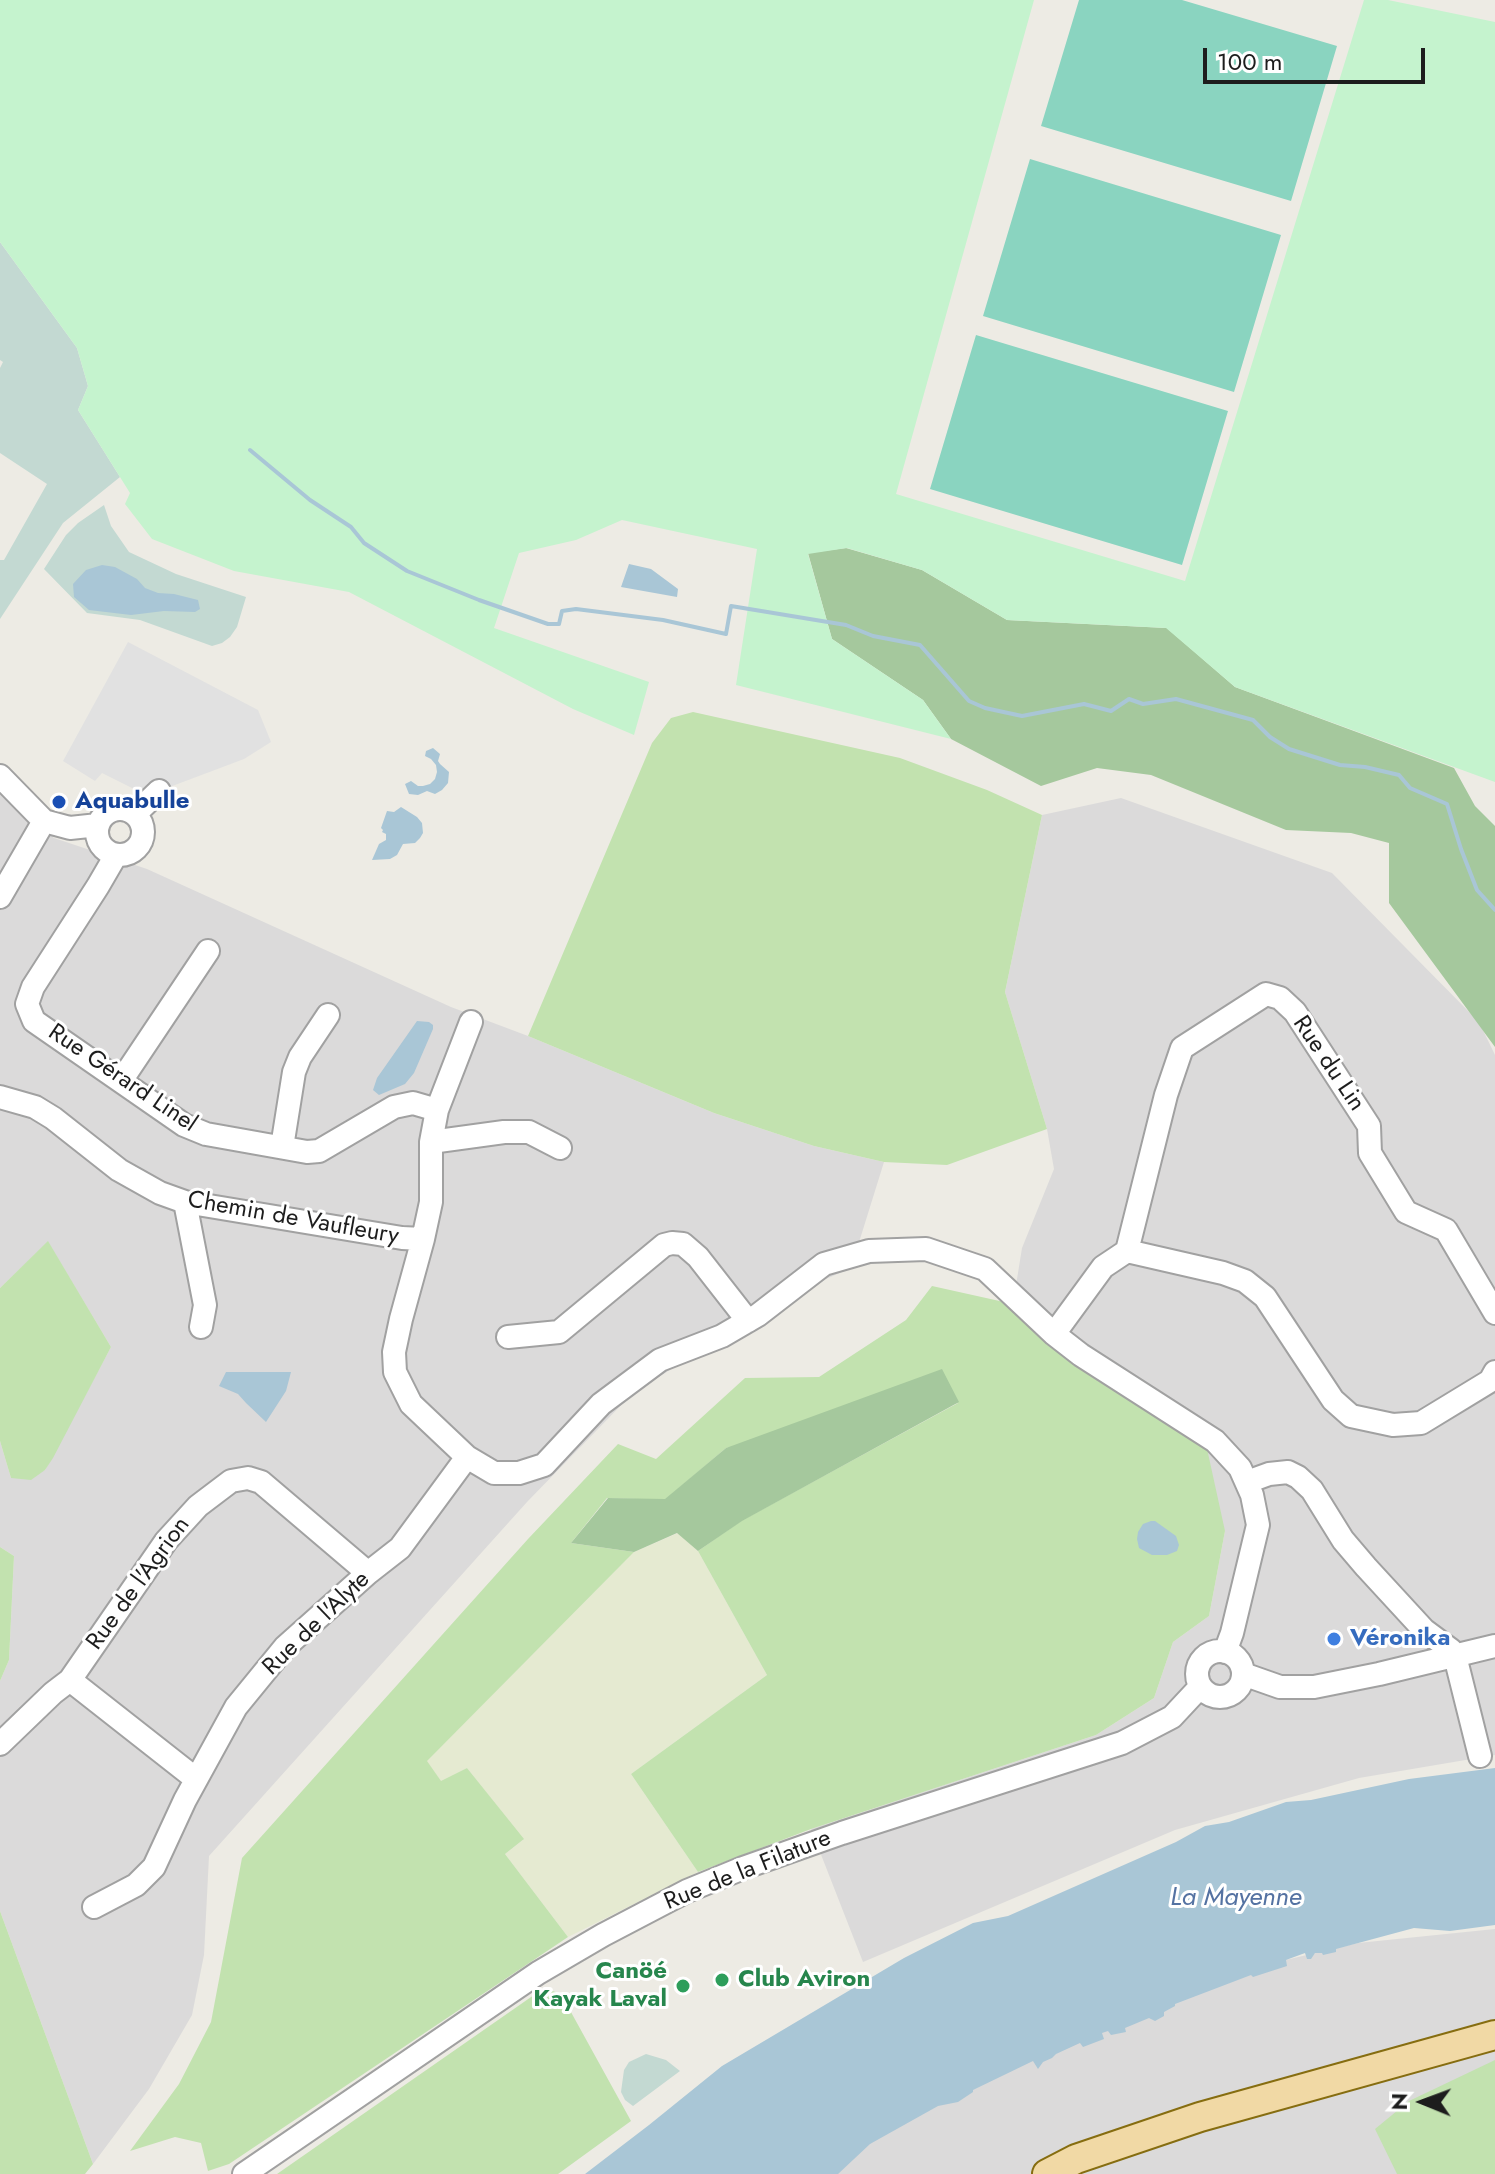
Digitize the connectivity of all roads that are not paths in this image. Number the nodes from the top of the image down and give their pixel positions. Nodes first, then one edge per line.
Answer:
1 (0, 776) edge
2 (159, 791) dead end
3 (135, 814) junction
4 (44, 821) junction
5 (98, 825) junction
6 (116, 855) junction
7 (0, 897) edge
8 (208, 951) dead end
9 (328, 1015) dead end
10 (471, 1022) dead end
11 (121, 1081) junction
12 (0, 1097) edge
13 (437, 1110) junction
14 (431, 1142) junction
15 (282, 1147) junction
16 (560, 1148) dead end
17 (185, 1202) junction
18 (423, 1239) junction
19 (1127, 1251) junction
20 (1495, 1313) edge
21 (748, 1321) junction
22 (201, 1327) dead end
23 (1054, 1334) junction
24 (508, 1337) dead end
25 (1493, 1379) edge
26 (467, 1457) junction
27 (1247, 1482) junction
28 (368, 1573) junction
29 (1495, 1646) edge
30 (1225, 1652) junction
31 (1455, 1656) junction
32 (1243, 1674) junction
33 (70, 1680) junction
34 (1200, 1687) junction
35 (0, 1744) edge
36 (1480, 1756) dead end
37 (196, 1779) junction
38 (94, 1907) dead end
39 (1495, 2035) edge
40 (244, 2174) edge
41 (1047, 2174) edge

1 - 4 street
2 - 3 street
3 - 5 street
3 - 6 street
4 - 5 street
4 - 7 street
5 - 6 street
6 - 11 street, Rue Gérard Linel
8 - 11 street
9 - 15 street
10 - 13 street
11 - 15 street, Rue Gérard Linel
12 - 17 street, Chemin de Vaufleury
13 - 14 street
13 - 15 street, Rue Gérard Linel
14 - 16 street
14 - 18 street
17 - 18 street, Chemin de Vaufleury
17 - 22 street
18 - 26 street
19 - 20 street, Rue du Lin
19 - 23 street
19 - 25 street
21 - 23 street
21 - 24 street
21 - 26 street
23 - 27 street
26 - 28 street, Rue de l'Alyte
27 - 30 street
27 - 31 street
28 - 33 street, Rue de l'Agrion
28 - 37 street, Rue de l'Alyte
29 - 31 street
30 - 32 street
30 - 34 street
31 - 32 street
31 - 36 street
32 - 34 street
33 - 35 street, Rue de l'Agrion
33 - 37 street
34 - 40 street, Rue de la Filature
37 - 38 street, Rue de l'Alyte
39 - 41 main road

